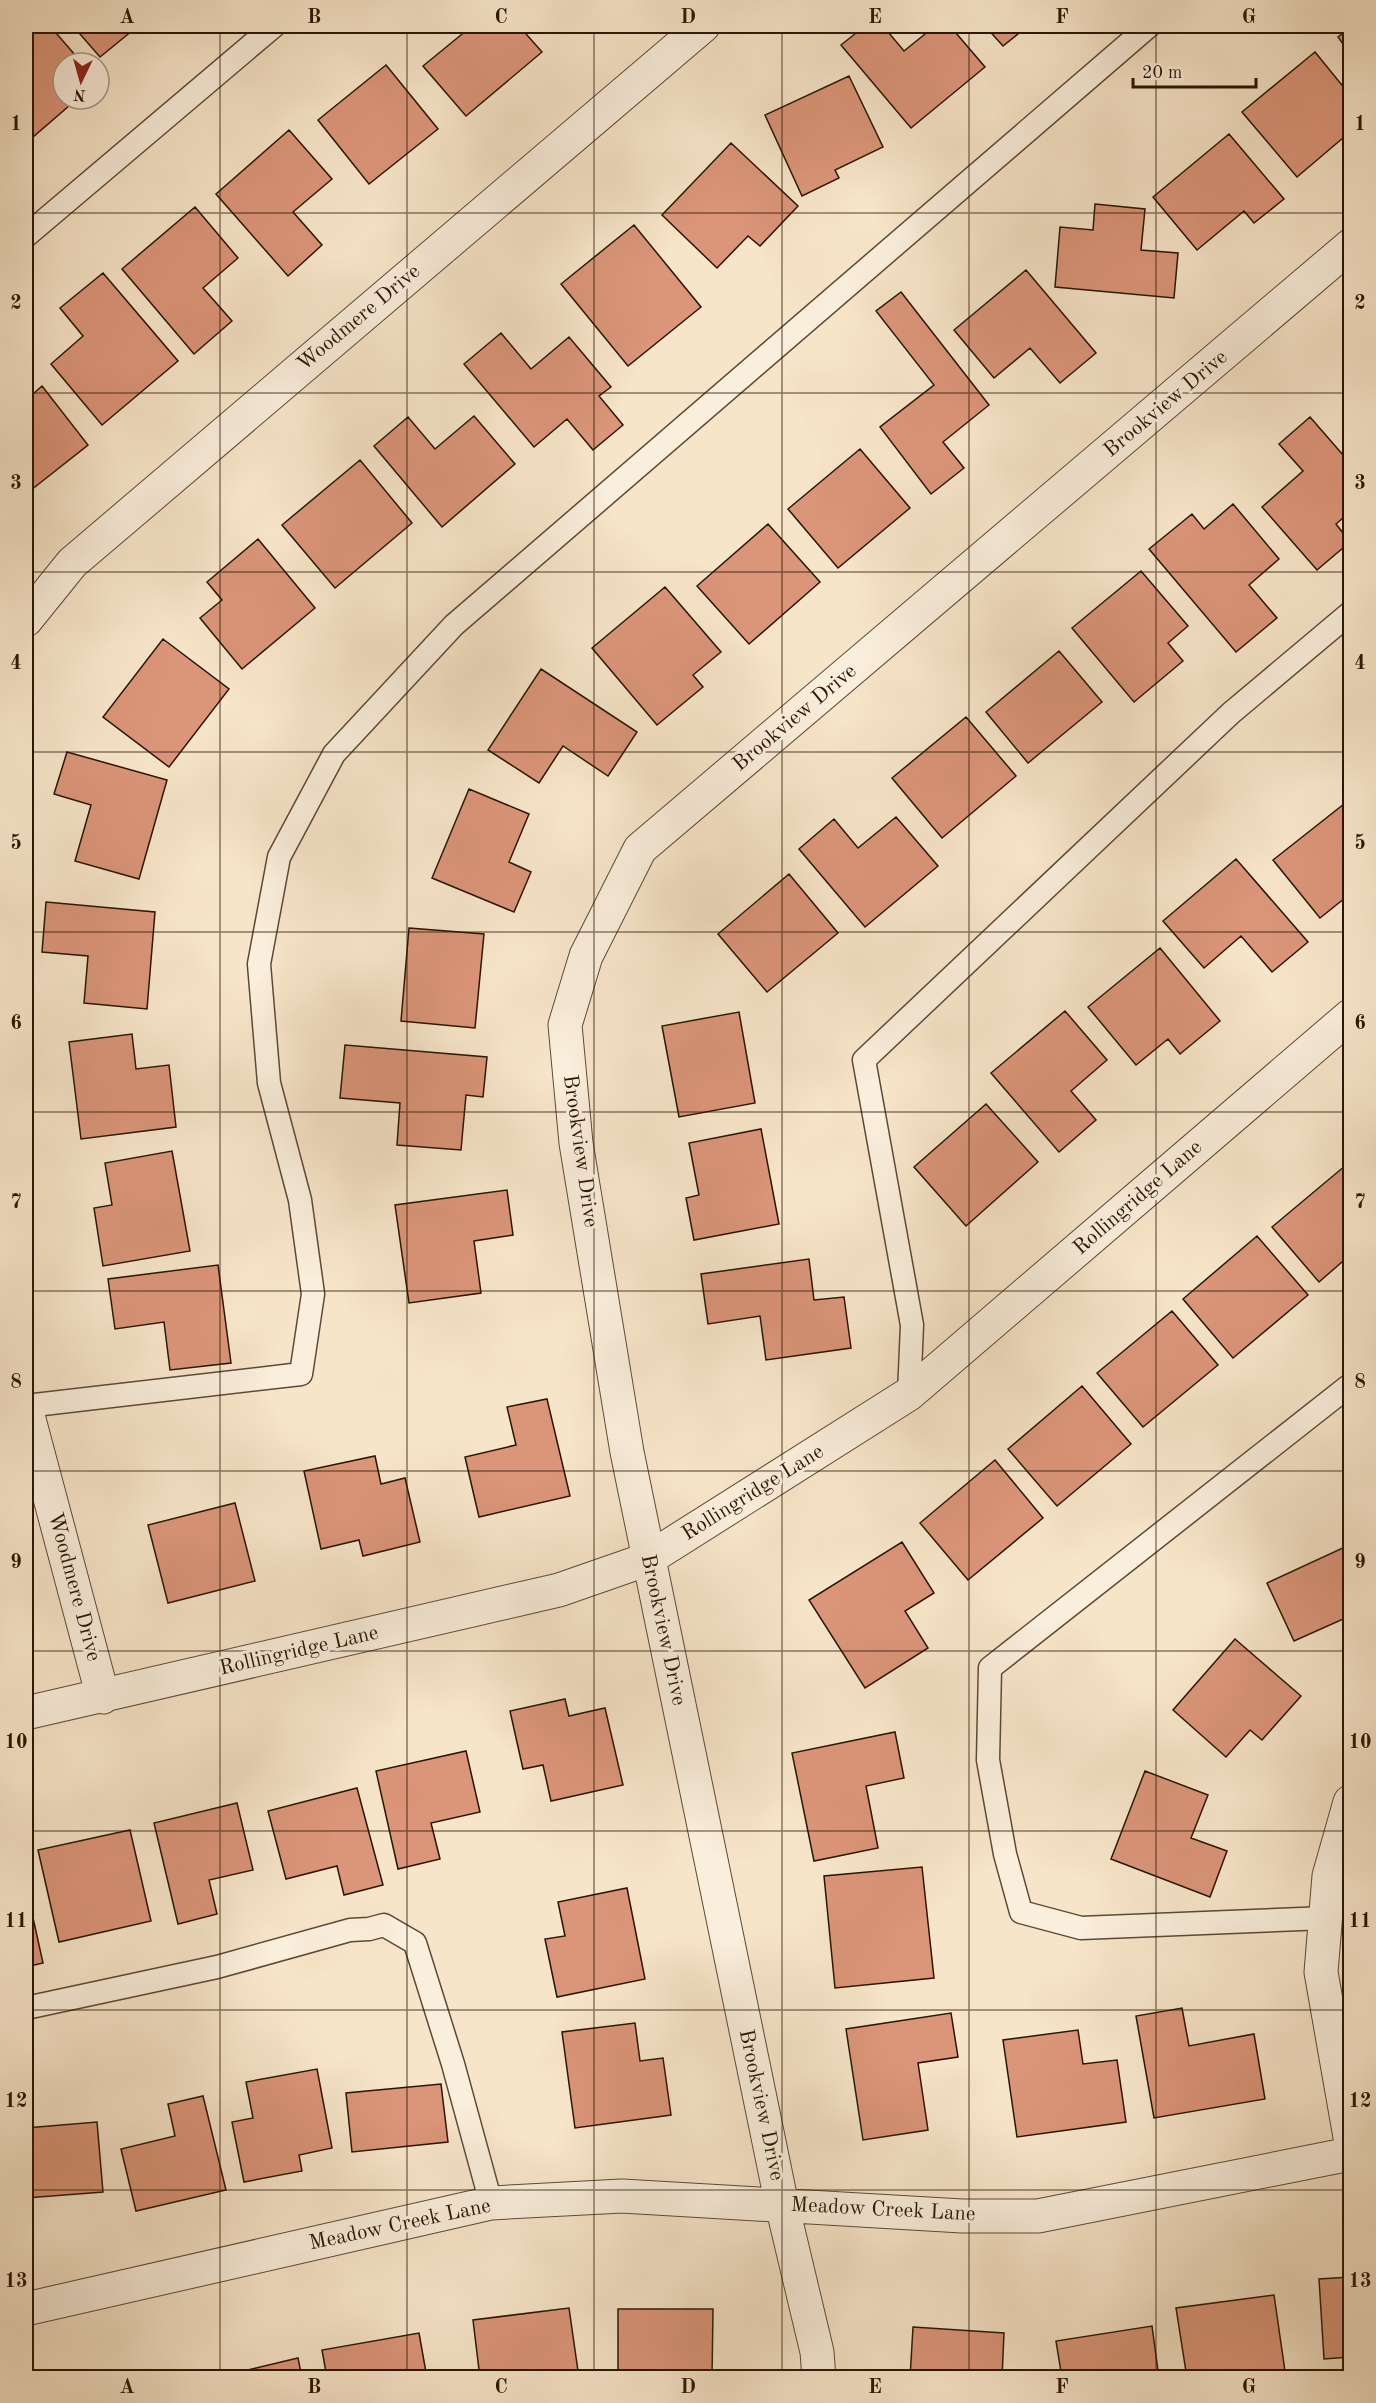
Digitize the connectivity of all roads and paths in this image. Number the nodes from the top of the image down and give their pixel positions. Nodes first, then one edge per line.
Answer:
1 (274, 26) edge
2 (703, 26) edge
3 (1149, 26) edge
4 (26, 236) edge
5 (1350, 246) edge
6 (1350, 614) edge
7 (26, 620) edge
8 (1350, 1016) edge
9 (1350, 1385) edge
10 (909, 1394) junction
11 (26, 1407) edge
12 (648, 1559) junction
13 (103, 1697) junction
14 (26, 1713) edge
15 (1350, 1802) edge
16 (1326, 1918) junction
17 (26, 2008) edge
18 (1350, 2137) edge
19 (1350, 2154) edge
20 (491, 2204) junction
21 (782, 2205) junction
22 (26, 2309) edge
23 (819, 2378) edge

1 - 4 lane
2 - 7 street, Woodmere Drive
3 - 11 lane
5 - 12 street, Brookview Drive
6 - 10 lane
8 - 10 street, Rollingridge Lane
9 - 16 lane
10 - 12 street, Rollingridge Lane
11 - 13 street, Woodmere Drive
12 - 13 street, Rollingridge Lane
12 - 21 street, Brookview Drive
13 - 14 street, Rollingridge Lane
15 - 16 street
16 - 18 street
17 - 20 lane
19 - 21 street, Meadow Creek Lane
20 - 21 street, Meadow Creek Lane
20 - 22 street, Meadow Creek Lane
21 - 23 street, Brookview Drive

